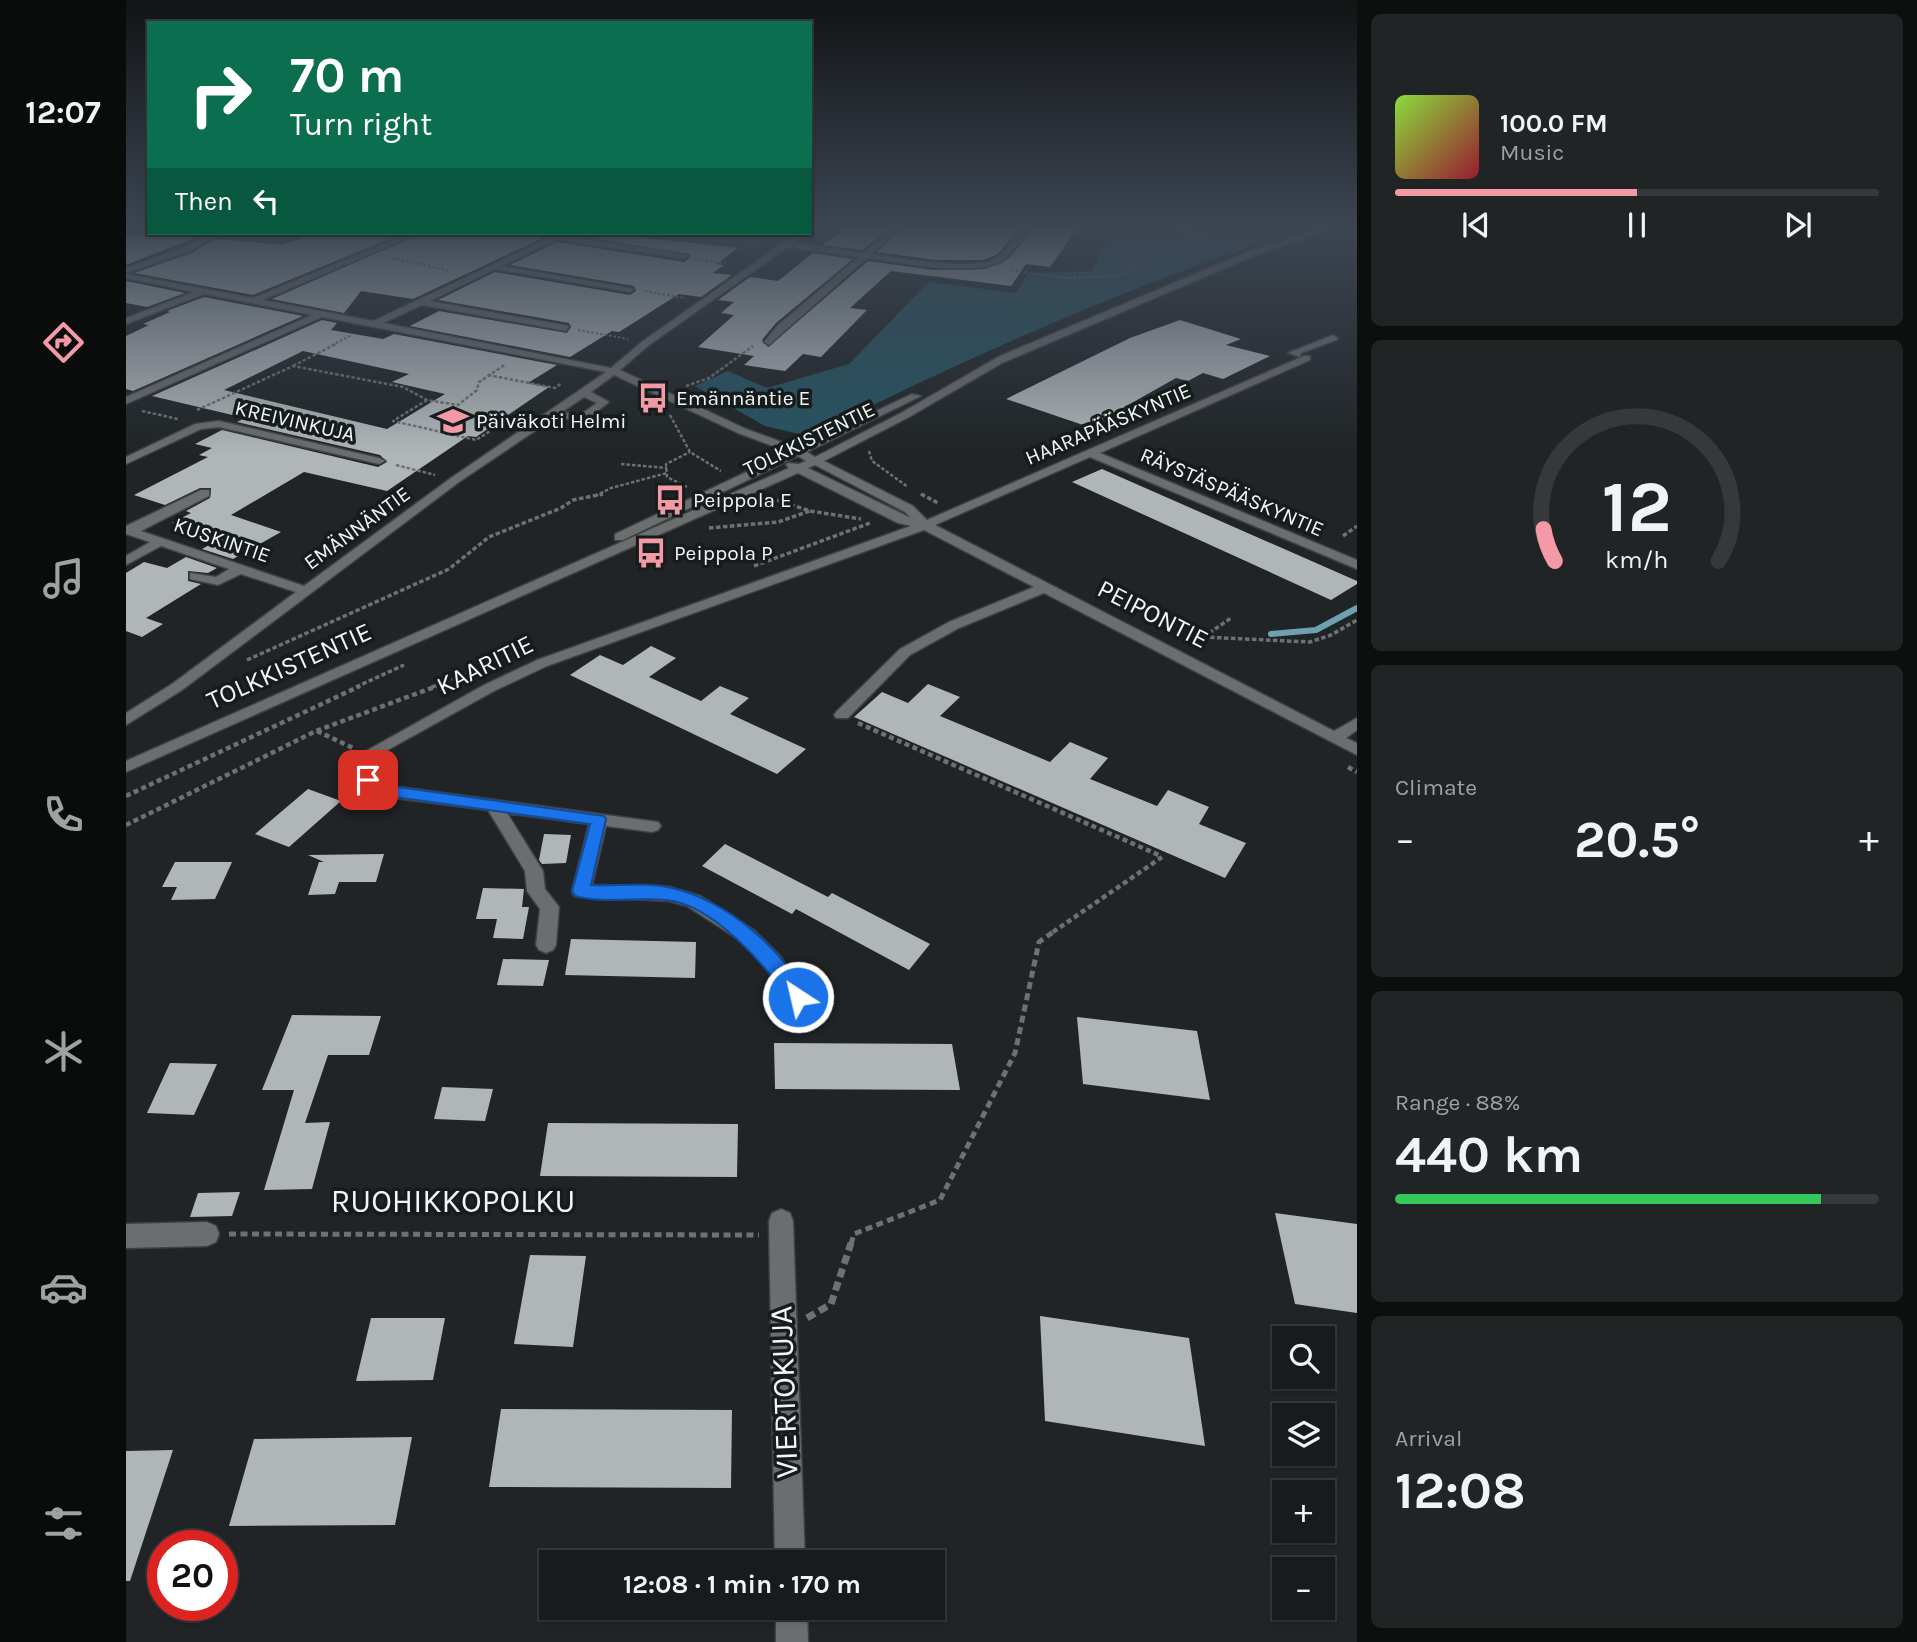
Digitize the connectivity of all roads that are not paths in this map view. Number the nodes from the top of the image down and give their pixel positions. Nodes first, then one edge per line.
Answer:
1 (171, 304) edge
2 (267, 304) edge
3 (419, 304) edge
4 (431, 304) edge
5 (701, 304) edge
6 (809, 304) edge
7 (1134, 304) edge
8 (321, 314) junction
9 (126, 321) edge
10 (375, 324) junction
11 (566, 328) road end
12 (1333, 338) dead end
13 (769, 342) road end
14 (1003, 359) junction
15 (613, 371) junction
16 (584, 393) junction
17 (126, 401) edge
18 (549, 414) junction
19 (742, 431) junction
20 (798, 453) junction
21 (1091, 453) junction
22 (783, 460) junction
23 (126, 461) edge
24 (379, 461) road end
25 (815, 461) junction
26 (800, 468) junction
27 (205, 493) dead end
28 (925, 525) junction
29 (129, 531) edge
30 (161, 541) junction
31 (126, 561) edge
32 (1357, 565) edge
33 (242, 568) junction
34 (195, 576) dead end
35 (1046, 587) junction
36 (305, 591) junction
37 (511, 594) junction
38 (842, 715) road end
39 (126, 720) edge
40 (1357, 723) edge
41 (1335, 738) junction
42 (1357, 750) edge
43 (126, 766) edge
44 (494, 806) junction
45 (598, 819) junction
46 (652, 826) dead end
47 (546, 945) dead end
48 (811, 1016) dead end
49 (780, 1228) road end
50 (207, 1234) road end
51 (126, 1236) edge
52 (790, 1550) edge
53 (791, 1620) edge
54 (792, 1642) edge

1 - 9 street
2 - 8 street
3 - 10 street
4 - 11 street
5 - 15 street, EMÄNNÄNTIE
6 - 13 street
7 - 14 street, TOLKKISTENTIE
8 - 10 street
8 - 17 street
10 - 15 street
12 - 21 street, HAARAPÄÄSKYNTIE
14 - 20 street, TOLKKISTENTIE
14 - 25 street, TOLKKISTENTIE
15 - 16 street, EMÄNNÄNTIE
15 - 19 street
16 - 18 street, EMÄNNÄNTIE
16 - 18 street
18 - 36 street, EMÄNNÄNTIE
19 - 20 street, PEIPONTIE
19 - 22 street, PEIPONTIE
20 - 22 street, TOLKKISTENTIE
20 - 25 street, PEIPONTIE
21 - 28 street, HAARAPÄÄSKYNTIE
21 - 32 street, RÄYSTÄSPÄÄSKYNTIE
22 - 26 street, PEIPONTIE
22 - 37 street, TOLKKISTENTIE
23 - 24 street, KREIVINKUJA
25 - 26 street, TOLKKISTENTIE
25 - 28 street, PEIPONTIE
26 - 28 street, PEIPONTIE
26 - 37 street, TOLKKISTENTIE
27 - 29 street
28 - 35 street, PEIPONTIE
28 - 44 street, KAARITIE
29 - 30 street, KUSKINTIE
30 - 31 street
30 - 33 street, KUSKINTIE
33 - 34 street
33 - 36 street, KUSKINTIE
35 - 38 street
35 - 41 street, PEIPONTIE
36 - 39 street, EMÄNNÄNTIE
37 - 43 street, TOLKKISTENTIE
40 - 41 street
41 - 42 street, PEIPONTIE
44 - 45 street
44 - 47 street
45 - 46 street
45 - 48 street
49 - 52 street, VIERTOKUJA
50 - 51 street
53 - 54 street

